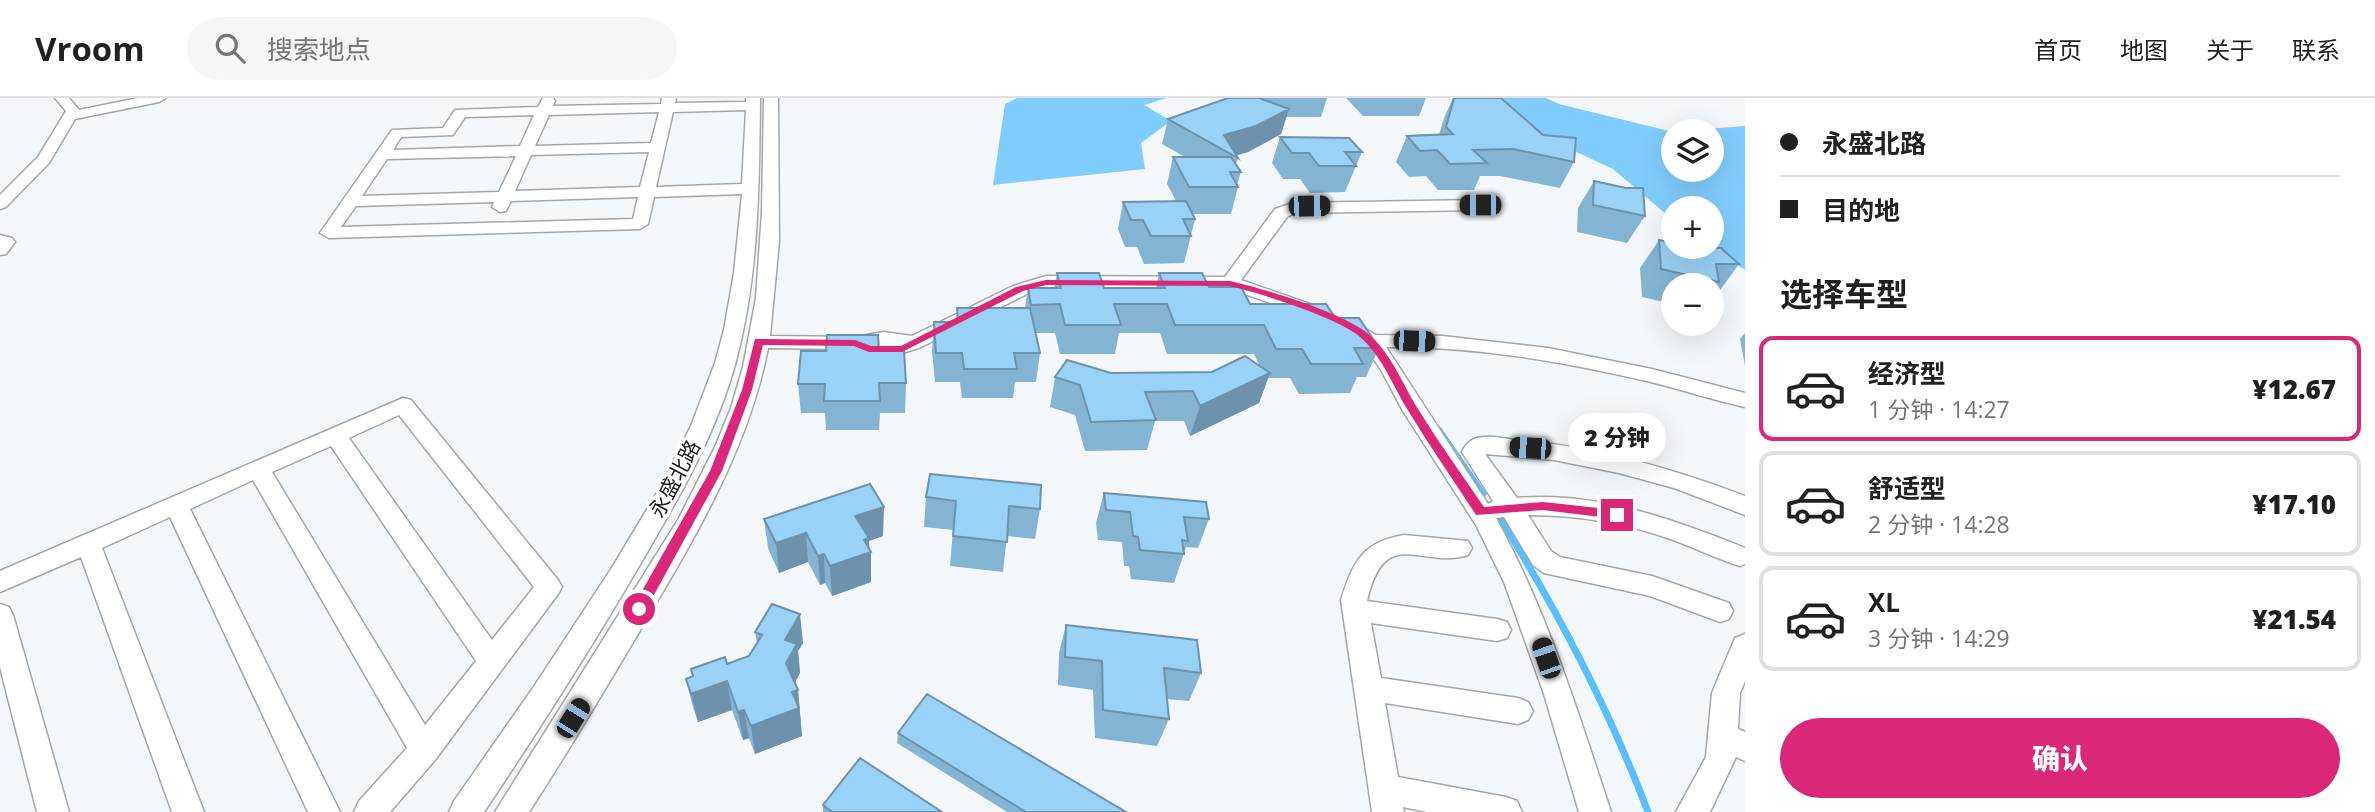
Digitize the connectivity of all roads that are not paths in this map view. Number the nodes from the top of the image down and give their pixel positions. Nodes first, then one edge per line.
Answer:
1 (62, 98) edge
2 (159, 98) edge
3 (759, 101) edge
4 (668, 103) edge
5 (546, 104) edge
6 (70, 116) junction
7 (657, 147) junction
8 (525, 151) junction
9 (382, 155) junction
10 (748, 189) junction
11 (647, 192) junction
12 (505, 196) junction
13 (351, 201) junction
14 (0, 204) edge
15 (1480, 205) dead end
16 (491, 228) junction
17 (0, 240) edge
18 (0, 250) edge
19 (1104, 264) dead end
20 (1086, 282) junction
21 (1230, 283) junction
22 (1371, 341) junction
23 (759, 342) junction
24 (1745, 400) edge
25 (335, 435) junction
26 (258, 469) junction
27 (176, 505) junction
28 (1745, 506) edge
29 (1510, 507) junction
30 (1480, 512) junction
31 (88, 543) junction
32 (1459, 548) dead end
33 (1740, 556) dead end
34 (0, 582) edge
35 (1355, 610) junction
36 (1720, 611) dead end
37 (0, 615) edge
38 (1497, 631) dead end
39 (1745, 646) edge
40 (492, 662) junction
41 (1367, 688) junction
42 (1518, 711) dead end
43 (1734, 741) edge
44 (424, 750) junction
45 (1386, 801) edge
46 (53, 812) edge
47 (188, 812) edge
48 (324, 812) edge
49 (370, 812) edge
50 (465, 812) edge
51 (511, 812) edge
52 (1506, 812) edge
53 (1595, 812) edge
54 (1692, 812) edge

1 - 6 street
2 - 6 street
3 - 4 street
3 - 10 street, 永盛北路
3 - 23 street, 永盛北路
4 - 5 street
4 - 7 street
5 - 8 street
5 - 9 street
6 - 14 street
7 - 8 street
7 - 11 street
8 - 9 street
8 - 12 street
9 - 13 street
10 - 11 street
10 - 50 street, 永盛北路
11 - 12 street
11 - 16 street
12 - 13 street
12 - 16 street
13 - 16 street
15 - 21 street
17 - 18 street
19 - 20 street
20 - 21 street
20 - 23 street
21 - 22 street
22 - 24 street
22 - 30 street
23 - 51 street, 永盛北路
25 - 26 street
25 - 40 street
25 - 40 street
26 - 27 street
26 - 44 street
27 - 31 street
27 - 48 street
28 - 29 street
29 - 30 street
29 - 33 street
29 - 36 street
30 - 53 street
31 - 34 street
31 - 47 street
32 - 35 street
35 - 38 street
35 - 41 street
37 - 46 street
39 - 43 street
40 - 44 street
41 - 42 street
41 - 45 street
43 - 54 street
44 - 49 street
45 - 52 street

